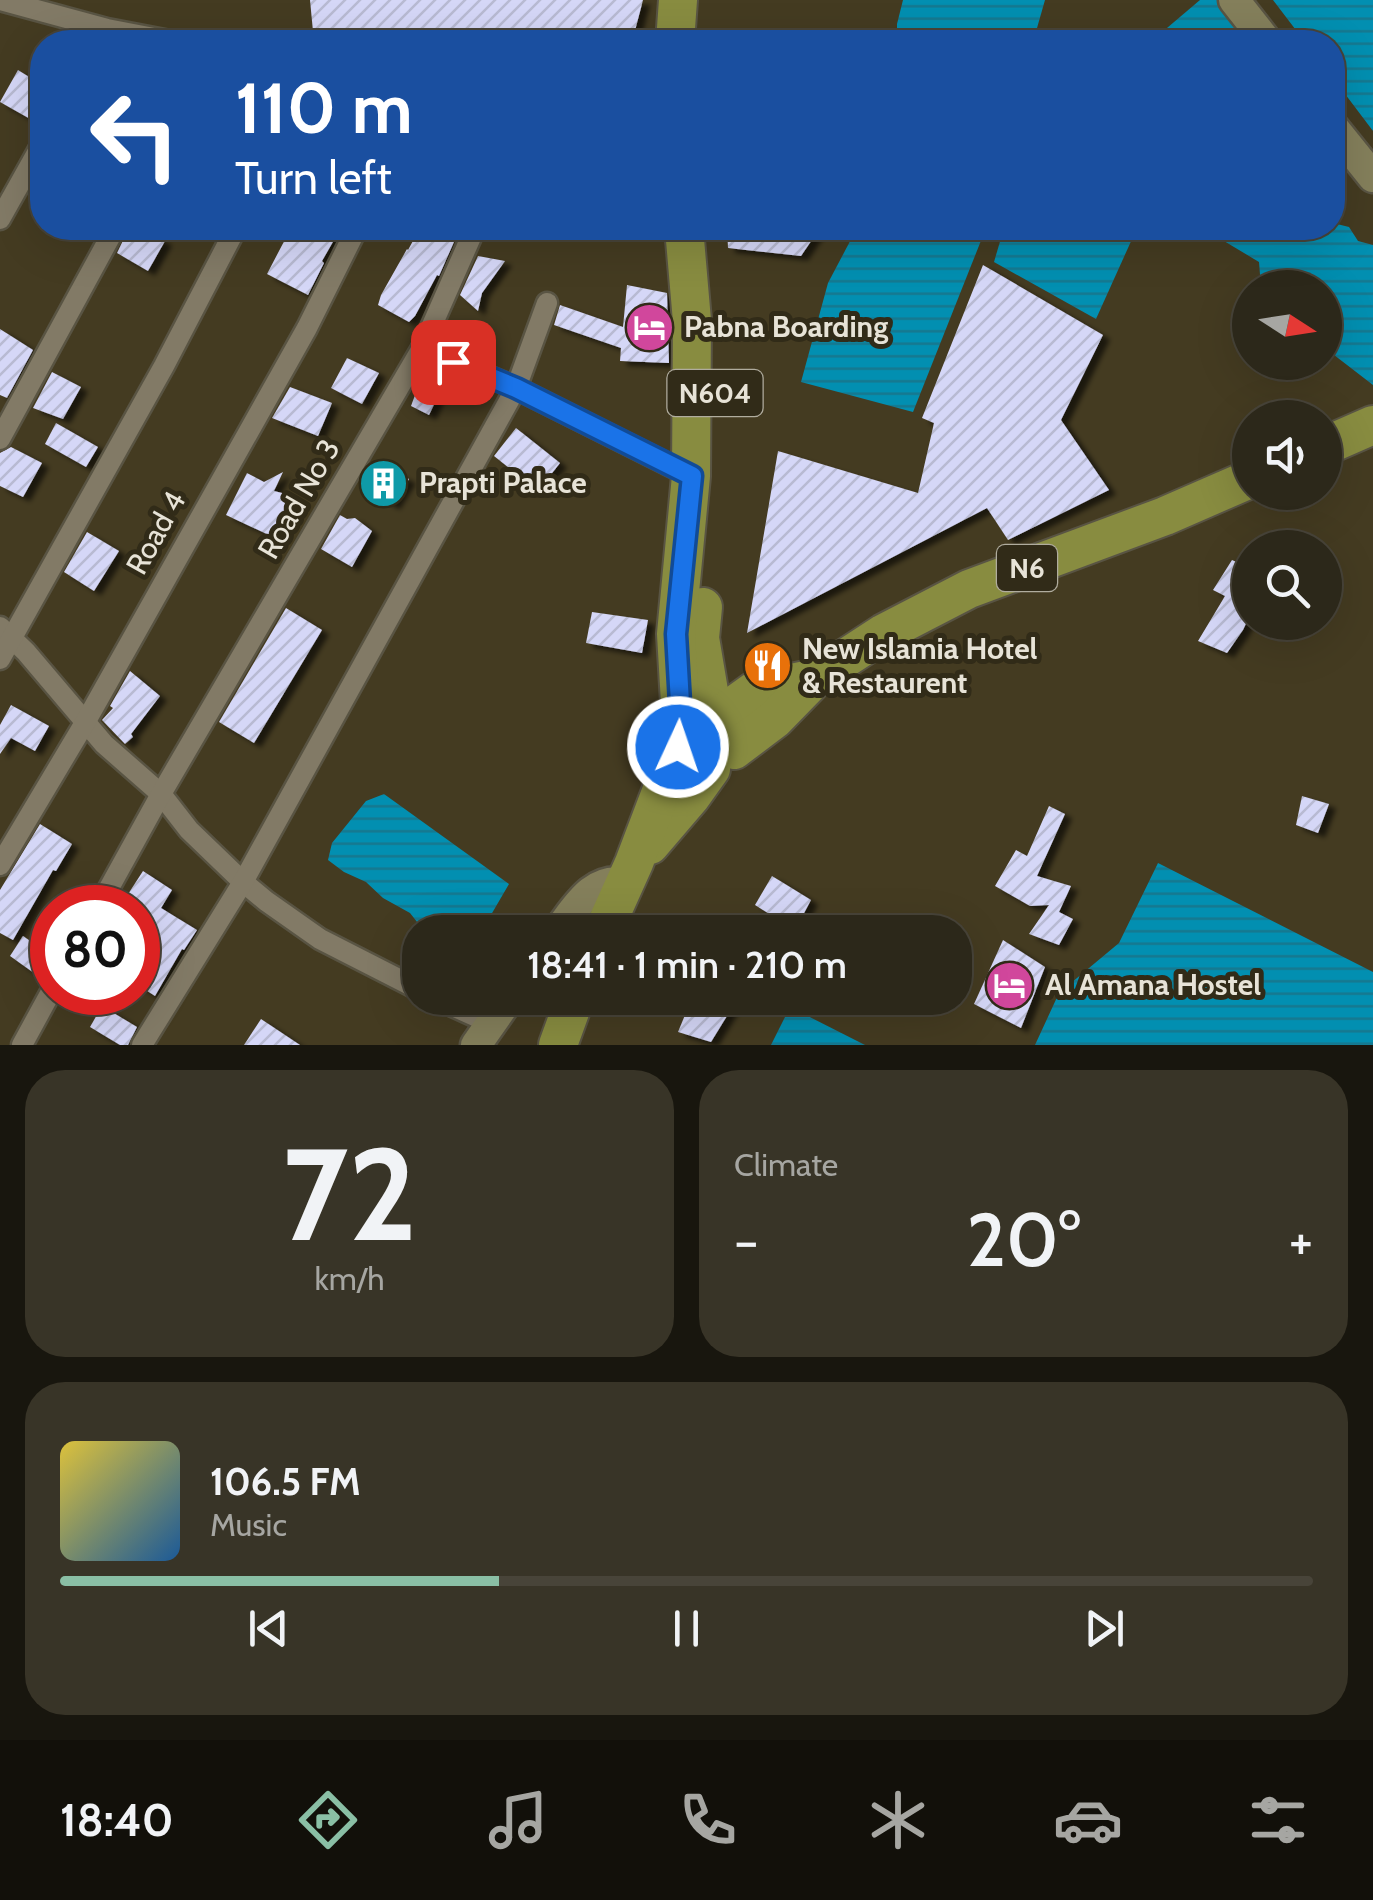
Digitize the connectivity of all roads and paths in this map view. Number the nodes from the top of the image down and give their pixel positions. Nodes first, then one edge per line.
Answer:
1 (0, 0) edge
2 (678, 0) edge
3 (698, 0) edge
4 (1234, 0) edge
5 (86, 30) edge
6 (676, 30) edge
7 (697, 30) edge
8 (1258, 30) edge
9 (1345, 142) edge
10 (30, 165) edge
11 (1373, 177) edge
12 (0, 219) edge
13 (108, 240) edge
14 (230, 240) edge
15 (352, 240) edge
16 (470, 240) edge
17 (697, 244) edge
18 (548, 302) dead end
19 (422, 348) junction
20 (516, 388) junction
21 (1373, 425) edge
22 (0, 439) edge
23 (1342, 439) edge
24 (692, 476) junction
25 (1232, 486) edge
26 (6, 632) edge
27 (688, 636) junction
28 (0, 659) edge
29 (815, 678) junction
30 (86, 721) junction
31 (698, 722) junction
32 (723, 759) junction
33 (162, 794) junction
34 (0, 865) edge
35 (629, 873) junction
36 (243, 882) junction
37 (111, 885) edge
38 (571, 915) edge
39 (610, 915) edge
40 (402, 981) edge
41 (38, 1015) edge
42 (458, 1015) edge
43 (569, 1015) edge
44 (483, 1034) edge
45 (22, 1045) edge
46 (142, 1045) edge
47 (558, 1045) edge

1 - 5 street
2 - 6 highway
3 - 7 highway
4 - 8 main road
9 - 11 main road
10 - 12 street
13 - 22 street
14 - 26 street
15 - 30 street, Road 4
16 - 19 street, Road No 3
17 - 24 highway, N604
17 - 27 highway, N604
18 - 20 street
19 - 20 street
19 - 33 street, Road No 3
20 - 24 street
20 - 36 street
21 - 23 highway
24 - 27 highway, N604
25 - 29 highway, N6
26 - 28 street
26 - 30 street
27 - 31 highway, N604
29 - 31 highway
29 - 32 highway
30 - 33 street
30 - 34 street, Road 4
31 - 32 highway, N604
31 - 32 highway
31 - 35 highway
32 - 35 highway
33 - 36 street
33 - 37 street, Road No 3
35 - 38 main road
35 - 39 highway
36 - 40 street
36 - 46 street
41 - 45 street
42 - 44 street
43 - 47 highway

